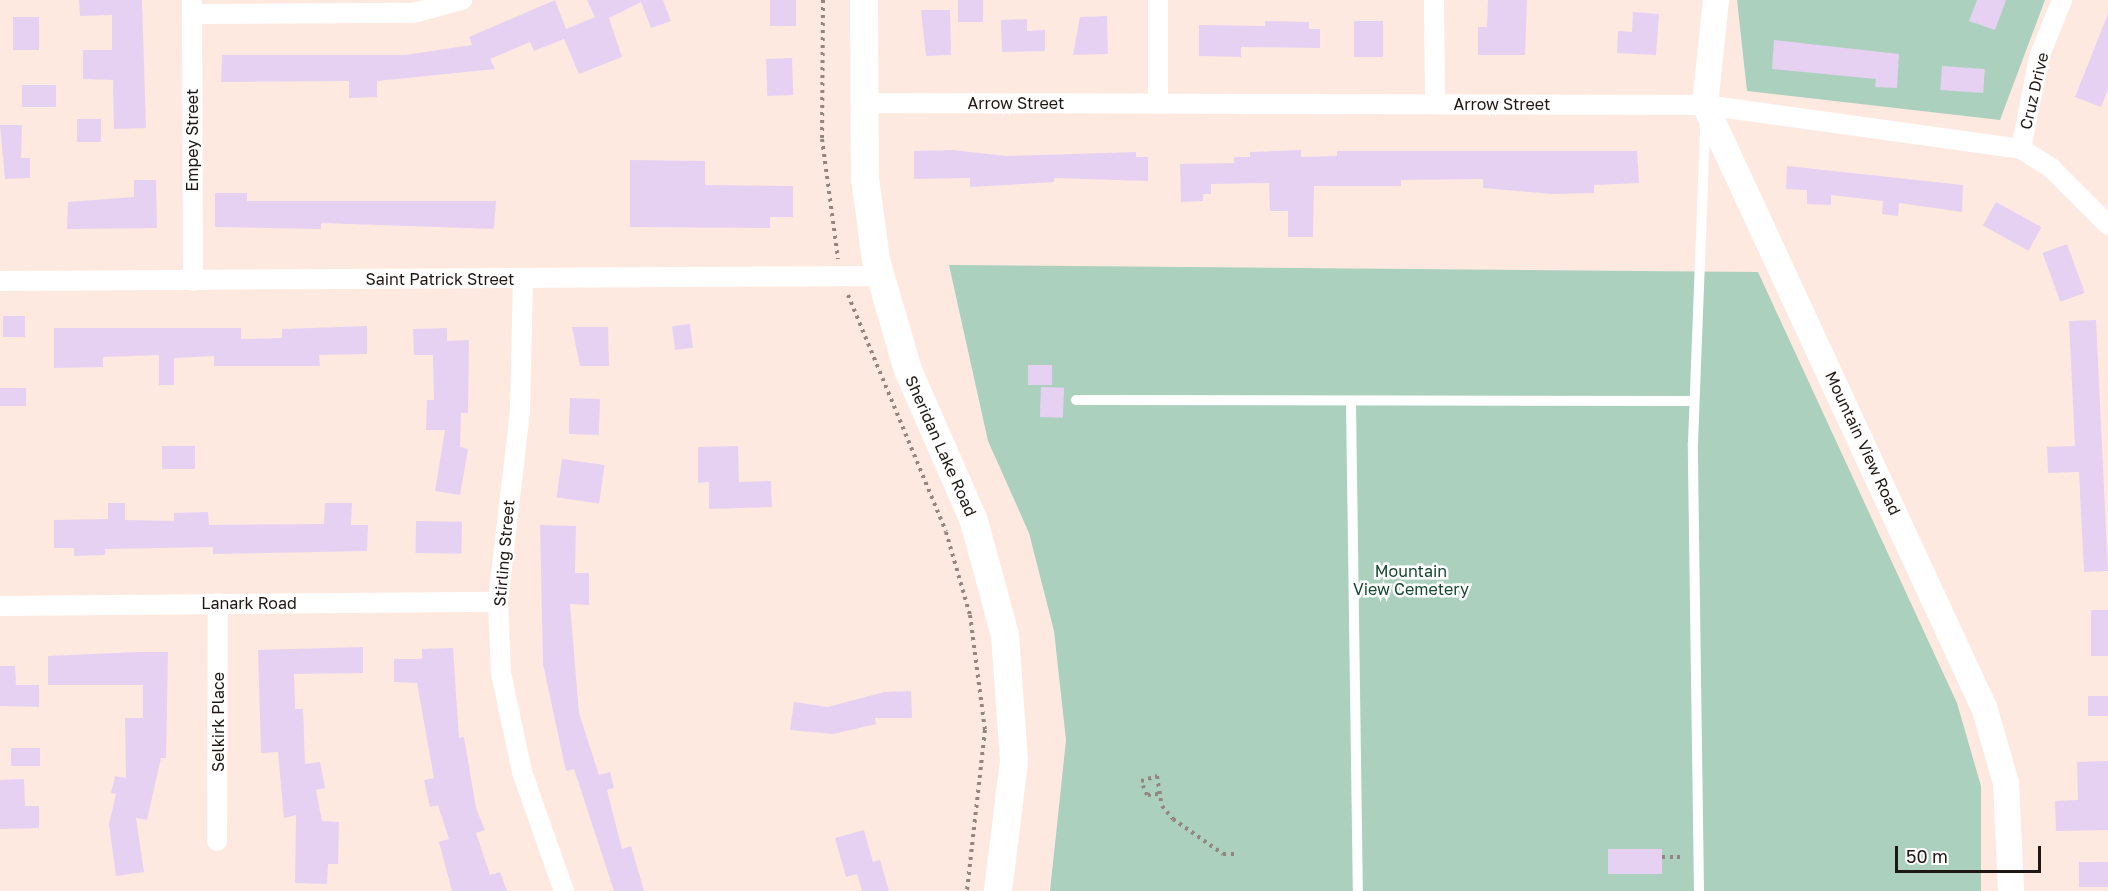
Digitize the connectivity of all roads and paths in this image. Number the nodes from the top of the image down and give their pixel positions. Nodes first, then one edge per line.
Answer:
1 (462, 0) edge
2 (823, 0) edge
3 (864, 0) edge
4 (1158, 0) edge
5 (1434, 0) edge
6 (1716, 0) edge
7 (2062, 0) edge
8 (192, 7) edge
9 (864, 103) junction
10 (1158, 103) junction
11 (1435, 104) junction
12 (1705, 105) junction
13 (2021, 149) junction
14 (2108, 225) edge
15 (880, 276) junction
16 (842, 277) junction
17 (523, 279) junction
18 (0, 281) edge
19 (193, 281) junction
20 (1076, 400) dead end
21 (1694, 401) junction
22 (1351, 402) junction
23 (498, 602) junction
24 (218, 603) junction
25 (0, 606) edge
26 (1158, 794) junction
27 (218, 841) dead end
28 (1234, 854) dead end
29 (1662, 857) dead end
30 (1699, 857) junction
31 (564, 891) edge
32 (968, 891) edge
33 (998, 891) edge
34 (1358, 891) edge
35 (1699, 891) edge
36 (2010, 891) edge

1 - 8 street
2 - 16 path
3 - 9 main road, Sheridan Lake Road
4 - 10 street
5 - 11 street
6 - 12 street
7 - 13 street, Cruz Drive
8 - 19 street, Empey Street
9 - 10 street, Arrow Street
9 - 15 main road, Sheridan Lake Road
10 - 11 street, Arrow Street
11 - 12 street, Arrow Street
12 - 13 street, Arrow Street
12 - 21 lane
12 - 36 street, Mountain View Road
13 - 14 street, Arrow Street
15 - 16 street, Saint Patrick Street
15 - 33 main road, Sheridan Lake Road
16 - 17 street, Saint Patrick Street
16 - 32 path
17 - 19 street, Saint Patrick Street
17 - 23 street, Stirling Street
18 - 19 street, Saint Patrick Street
20 - 22 lane
21 - 22 lane
21 - 30 lane
22 - 34 lane
23 - 24 street, Lanark Road
23 - 31 street, Stirling Street
24 - 25 street, Lanark Road
24 - 27 street, Selkirk Place
26 - 26 path
26 - 28 path
29 - 30 path
30 - 35 lane

